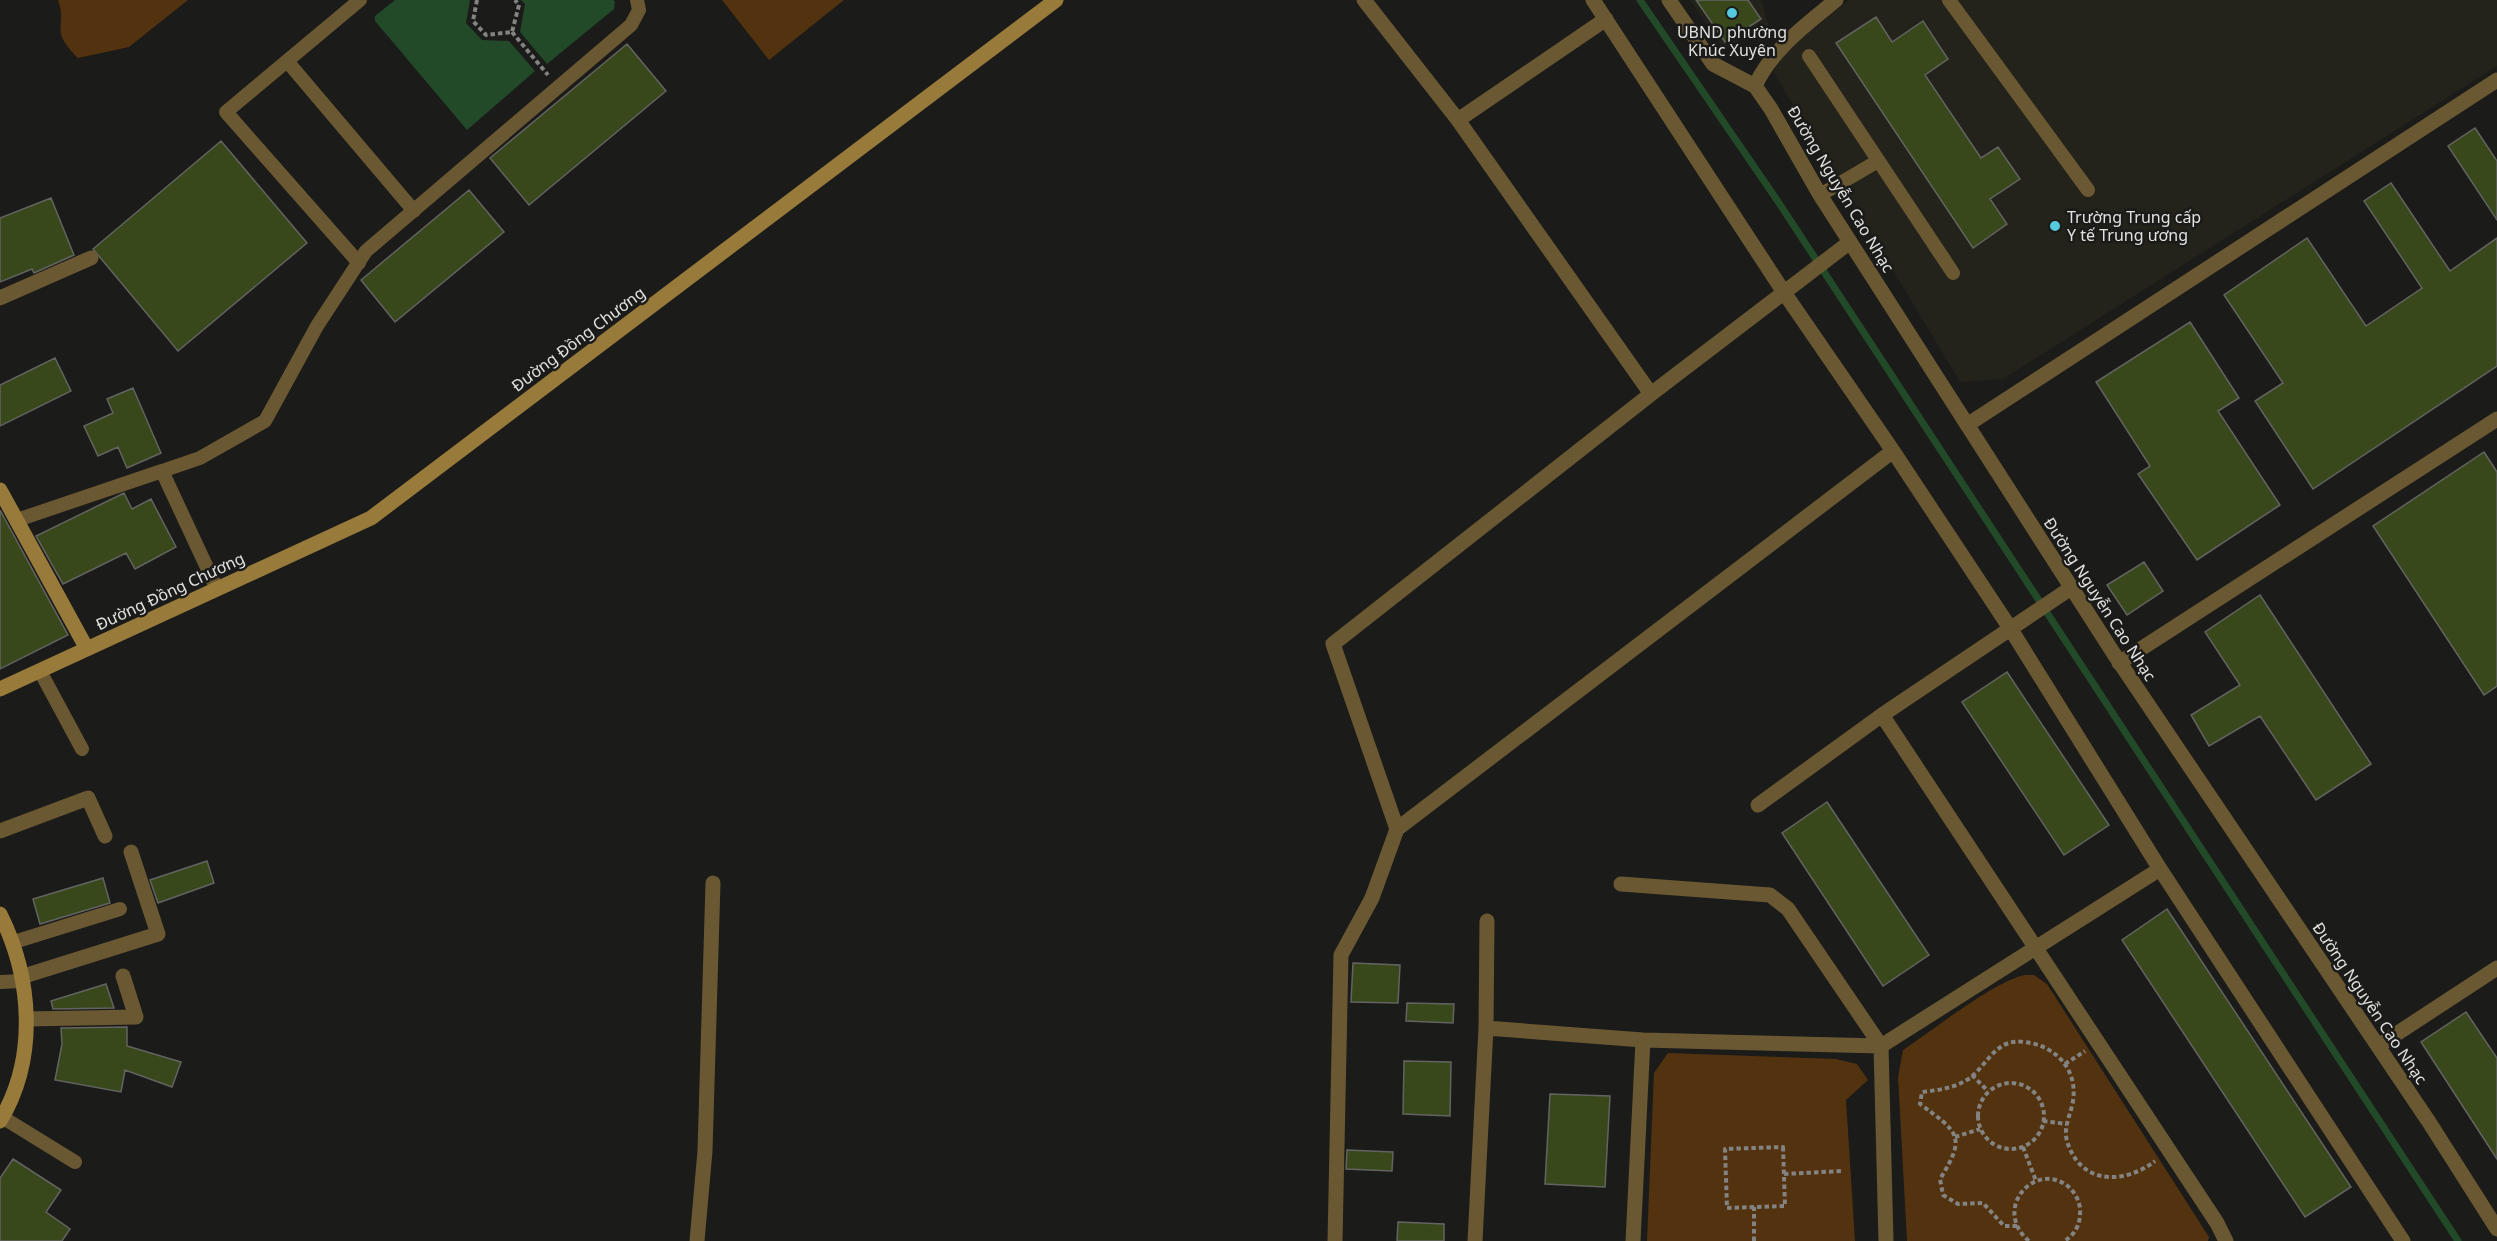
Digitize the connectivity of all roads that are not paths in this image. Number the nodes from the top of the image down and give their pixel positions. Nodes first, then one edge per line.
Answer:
1 (360, 0) edge
2 (637, 0) edge
3 (1056, 0) edge
4 (1364, 0) edge
5 (1593, 0) edge
6 (1669, 0) edge
7 (1836, 0) edge
8 (1949, 0) edge
9 (1606, 19) junction
10 (1809, 56) dead end
11 (287, 61) junction
12 (2497, 80) edge
13 (1755, 86) junction
14 (1458, 120) junction
15 (1878, 161) junction
16 (2088, 190) dead end
17 (1820, 195) junction
18 (414, 212) junction
19 (1850, 242) junction
20 (91, 258) dead end
21 (359, 263) junction
22 (1953, 273) dead end
23 (1783, 291) junction
24 (0, 298) edge
25 (1651, 394) junction
26 (2497, 419) edge
27 (1967, 425) junction
28 (1893, 451) junction
29 (162, 471) junction
30 (0, 490) edge
31 (17, 520) junction
32 (2071, 588) junction
33 (217, 589) junction
34 (2013, 626) junction
35 (87, 649) junction
36 (2119, 663) junction
37 (40, 671) junction
38 (0, 689) edge
39 (1882, 715) junction
40 (82, 749) dead end
41 (1758, 805) dead end
42 (1398, 829) junction
43 (0, 831) edge
44 (105, 836) dead end
45 (130, 852) dead end
46 (2160, 869) junction
47 (713, 883) dead end
48 (1621, 884) dead end
49 (120, 909) dead end
50 (0, 914) edge
51 (1487, 921) dead end
52 (14, 942) junction
53 (2036, 949) junction
54 (2497, 968) edge
55 (123, 976) dead end
56 (22, 979) junction
57 (0, 982) edge
58 (27, 1019) junction
59 (1486, 1028) junction
60 (1643, 1040) junction
61 (1881, 1046) junction
62 (2378, 1046) junction
63 (1, 1119) edge
64 (75, 1162) dead end
65 (2497, 1229) edge
66 (697, 1241) edge
67 (1335, 1241) edge
68 (1475, 1241) edge
69 (1634, 1241) edge
70 (1886, 1241) edge
71 (2226, 1241) edge
72 (2403, 1241) edge

1 - 11 lane
2 - 18 lane
3 - 33 street, Đường Đồng Chương
4 - 14 street
5 - 9 street
6 - 13 street
7 - 13 street
8 - 16 lane
9 - 14 street
9 - 23 street
10 - 15 lane
11 - 18 lane
11 - 21 lane
12 - 27 street
13 - 17 street, Đường Nguyễn Cao Nhạc
14 - 25 street
15 - 17 lane
15 - 22 lane
17 - 19 street, Đường Nguyễn Cao Nhạc
18 - 21 lane
19 - 23 street
19 - 27 street, Đường Nguyễn Cao Nhạc
20 - 24 street
21 - 29 lane
23 - 25 street
23 - 28 street
25 - 42 street
26 - 36 street
27 - 32 street, Đường Nguyễn Cao Nhạc
28 - 34 street
28 - 42 street
29 - 31 lane
29 - 33 lane
30 - 31 street
31 - 35 street
32 - 34 street
32 - 36 street, Đường Nguyễn Cao Nhạc
33 - 35 street, Đường Đồng Chương
34 - 39 street
34 - 46 street
35 - 37 street, Đường Đồng Chương
36 - 62 street, Đường Nguyễn Cao Nhạc
37 - 38 street, Đường Đồng Chương
37 - 40 lane
39 - 41 street
39 - 53 street
42 - 67 street
43 - 44 street
45 - 56 street
46 - 53 street
46 - 72 street
47 - 66 street
48 - 61 street
49 - 52 lane
50 - 52 street
51 - 59 street
52 - 56 street
53 - 61 street
53 - 71 street
54 - 62 street
55 - 58 street
56 - 57 lane
56 - 58 street
58 - 63 street
59 - 60 street
59 - 68 street
60 - 61 street
60 - 69 street
61 - 70 street
62 - 65 street, Đường Nguyễn Cao Nhạc
63 - 64 lane

